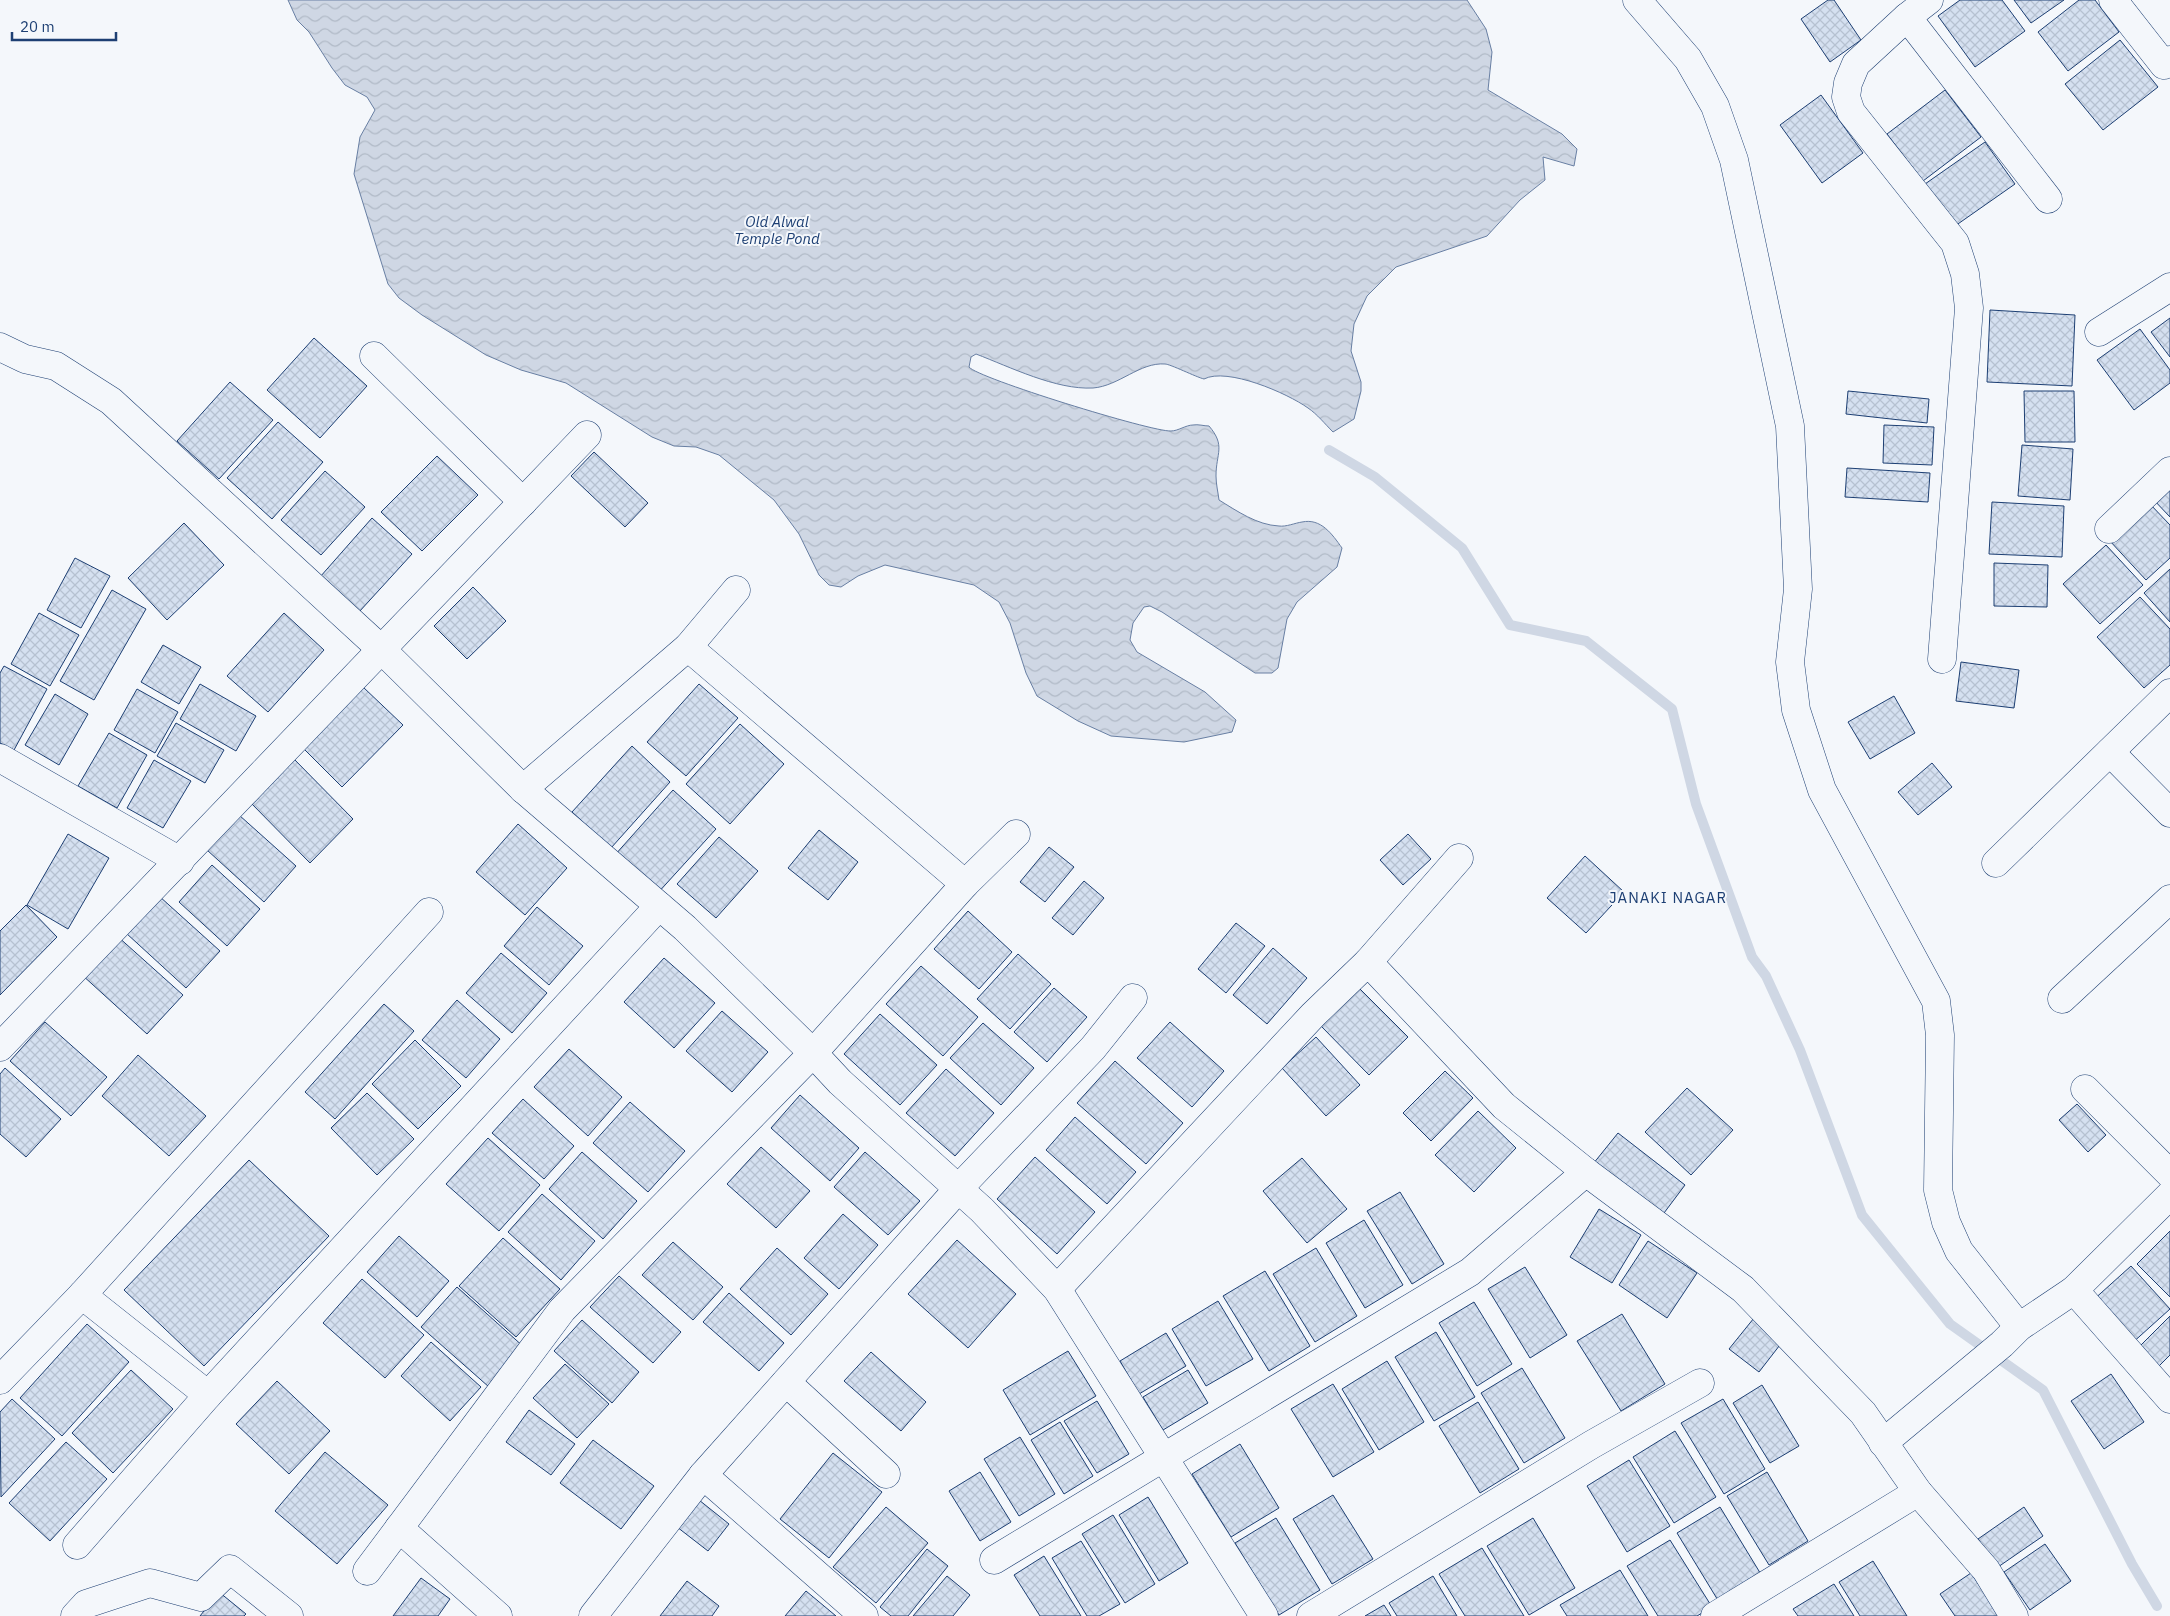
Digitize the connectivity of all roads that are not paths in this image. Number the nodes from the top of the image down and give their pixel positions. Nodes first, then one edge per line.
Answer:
1 (1637, 0) edge
2 (1929, 0) edge
3 (2113, 0) edge
4 (1907, 17) junction
5 (2167, 63) edge
6 (2048, 199) dead end
7 (2170, 287) edge
8 (2099, 332) dead end
9 (0, 347) edge
10 (374, 356) dead end
11 (587, 435) dead end
12 (2170, 471) edge
13 (523, 502) junction
14 (2109, 529) dead end
15 (736, 590) dead end
16 (688, 647) junction
17 (382, 650) junction
18 (1942, 659) dead end
19 (2170, 693) edge
20 (2110, 752) junction
21 (0, 758) edge
22 (523, 790) junction
23 (2170, 813) edge
24 (1016, 834) dead end
25 (1459, 858) dead end
26 (180, 861) junction
27 (1996, 863) dead end
28 (965, 884) junction
29 (2170, 899) edge
30 (659, 906) junction
31 (429, 912) dead end
32 (1368, 962) junction
33 (1133, 998) dead end
34 (2062, 999) dead end
35 (0, 1047) edge
36 (813, 1053) junction
37 (2085, 1089) dead end
38 (1586, 1172) junction
39 (2170, 1174) edge
40 (958, 1189) junction
41 (2170, 1195) edge
42 (1057, 1289) junction
43 (2074, 1290) junction
44 (82, 1295) junction
45 (2010, 1335) junction
46 (0, 1380) edge
47 (786, 1382) junction
48 (1700, 1383) dead end
49 (208, 1395) junction
50 (2170, 1399) edge
51 (1883, 1443) junction
52 (1163, 1456) junction
53 (886, 1474) dead end
54 (703, 1475) junction
55 (1918, 1492) junction
56 (399, 1528) junction
57 (77, 1545) dead end
58 (994, 1560) dead end
59 (367, 1571) dead end
60 (75, 1616) edge
61 (289, 1616) edge
62 (498, 1616) edge
63 (592, 1616) edge
64 (864, 1616) edge
65 (1264, 1616) edge
66 (1311, 1616) edge
67 (1715, 1616) edge
68 (2014, 1616) edge

1 - 45 street
2 - 4 street
3 - 5 street
4 - 6 street
4 - 18 street
7 - 8 street
9 - 17 street
10 - 13 street
11 - 13 street
12 - 14 street
13 - 17 street
15 - 16 street
16 - 22 street
16 - 28 street
17 - 22 street
17 - 26 street
19 - 20 street
20 - 23 street
20 - 27 street
21 - 26 street
22 - 30 street
24 - 28 street
25 - 32 street
26 - 35 street
28 - 36 street
29 - 34 street
30 - 36 street
30 - 49 street
31 - 44 street
32 - 38 street
32 - 42 street
33 - 40 street
36 - 40 street
36 - 56 street
37 - 39 street
38 - 51 street
38 - 52 street
40 - 42 street
40 - 47 street
41 - 43 street
42 - 52 street
43 - 45 street
43 - 50 street
44 - 46 street
44 - 49 street
45 - 51 street
47 - 53 street
47 - 54 street
48 - 66 street
49 - 57 street
51 - 55 street
52 - 58 street
52 - 65 street
54 - 63 street
54 - 64 street
55 - 67 street
55 - 68 street
56 - 59 street
56 - 62 street
60 - 61 street

